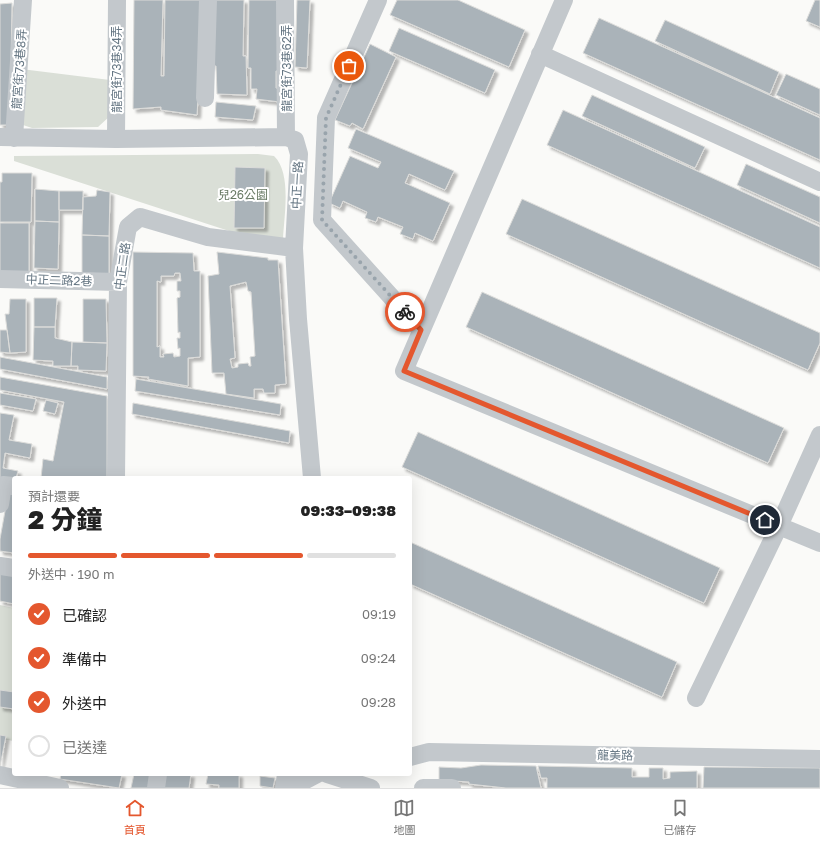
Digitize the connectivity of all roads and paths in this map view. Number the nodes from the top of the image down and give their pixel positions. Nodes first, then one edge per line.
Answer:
1 (23, 0) edge
2 (117, 0) edge
3 (208, 0) edge
4 (285, 0) edge
5 (378, 0) edge
6 (564, 0) edge
7 (540, 54) junction
8 (206, 98) dead end
9 (286, 137) junction
10 (7, 138) edge
11 (116, 138) junction
12 (820, 182) edge
13 (294, 248) junction
14 (0, 279) edge
15 (118, 282) junction
16 (421, 330) junction
17 (820, 436) edge
18 (116, 476) edge
19 (312, 476) edge
20 (12, 486) edge
21 (0, 504) edge
22 (779, 526) junction
23 (820, 544) edge
24 (0, 566) edge
25 (12, 568) edge
26 (696, 698) dead end
27 (412, 756) edge
28 (820, 759) edge
29 (0, 775) edge
30 (158, 776) edge
31 (286, 776) edge
32 (315, 776) edge
33 (319, 776) edge
34 (333, 776) edge
35 (60, 788) edge
36 (156, 788) edge
37 (284, 788) edge
38 (291, 788) edge
39 (316, 788) edge
40 (371, 788) edge

1 - 10 street, 龍宮街73巷8弄
2 - 11 street, 龍宮街73巷34弄
3 - 8 street
4 - 9 street, 龍宮街73巷62弄
5 - 16 street
6 - 7 street
7 - 12 street
7 - 16 street
9 - 11 street
9 - 13 street, 中正一路
10 - 11 street
13 - 15 street, 中正二路
13 - 19 street, 中正一路
14 - 15 street, 中正二路2巷
15 - 18 street, 中正二路
16 - 22 street
17 - 22 street
20 - 21 street
22 - 23 street
22 - 26 street
24 - 25 street
27 - 28 street, 龍美路
29 - 35 street
30 - 36 street
31 - 37 street
32 - 38 street
33 - 39 street
34 - 40 street

